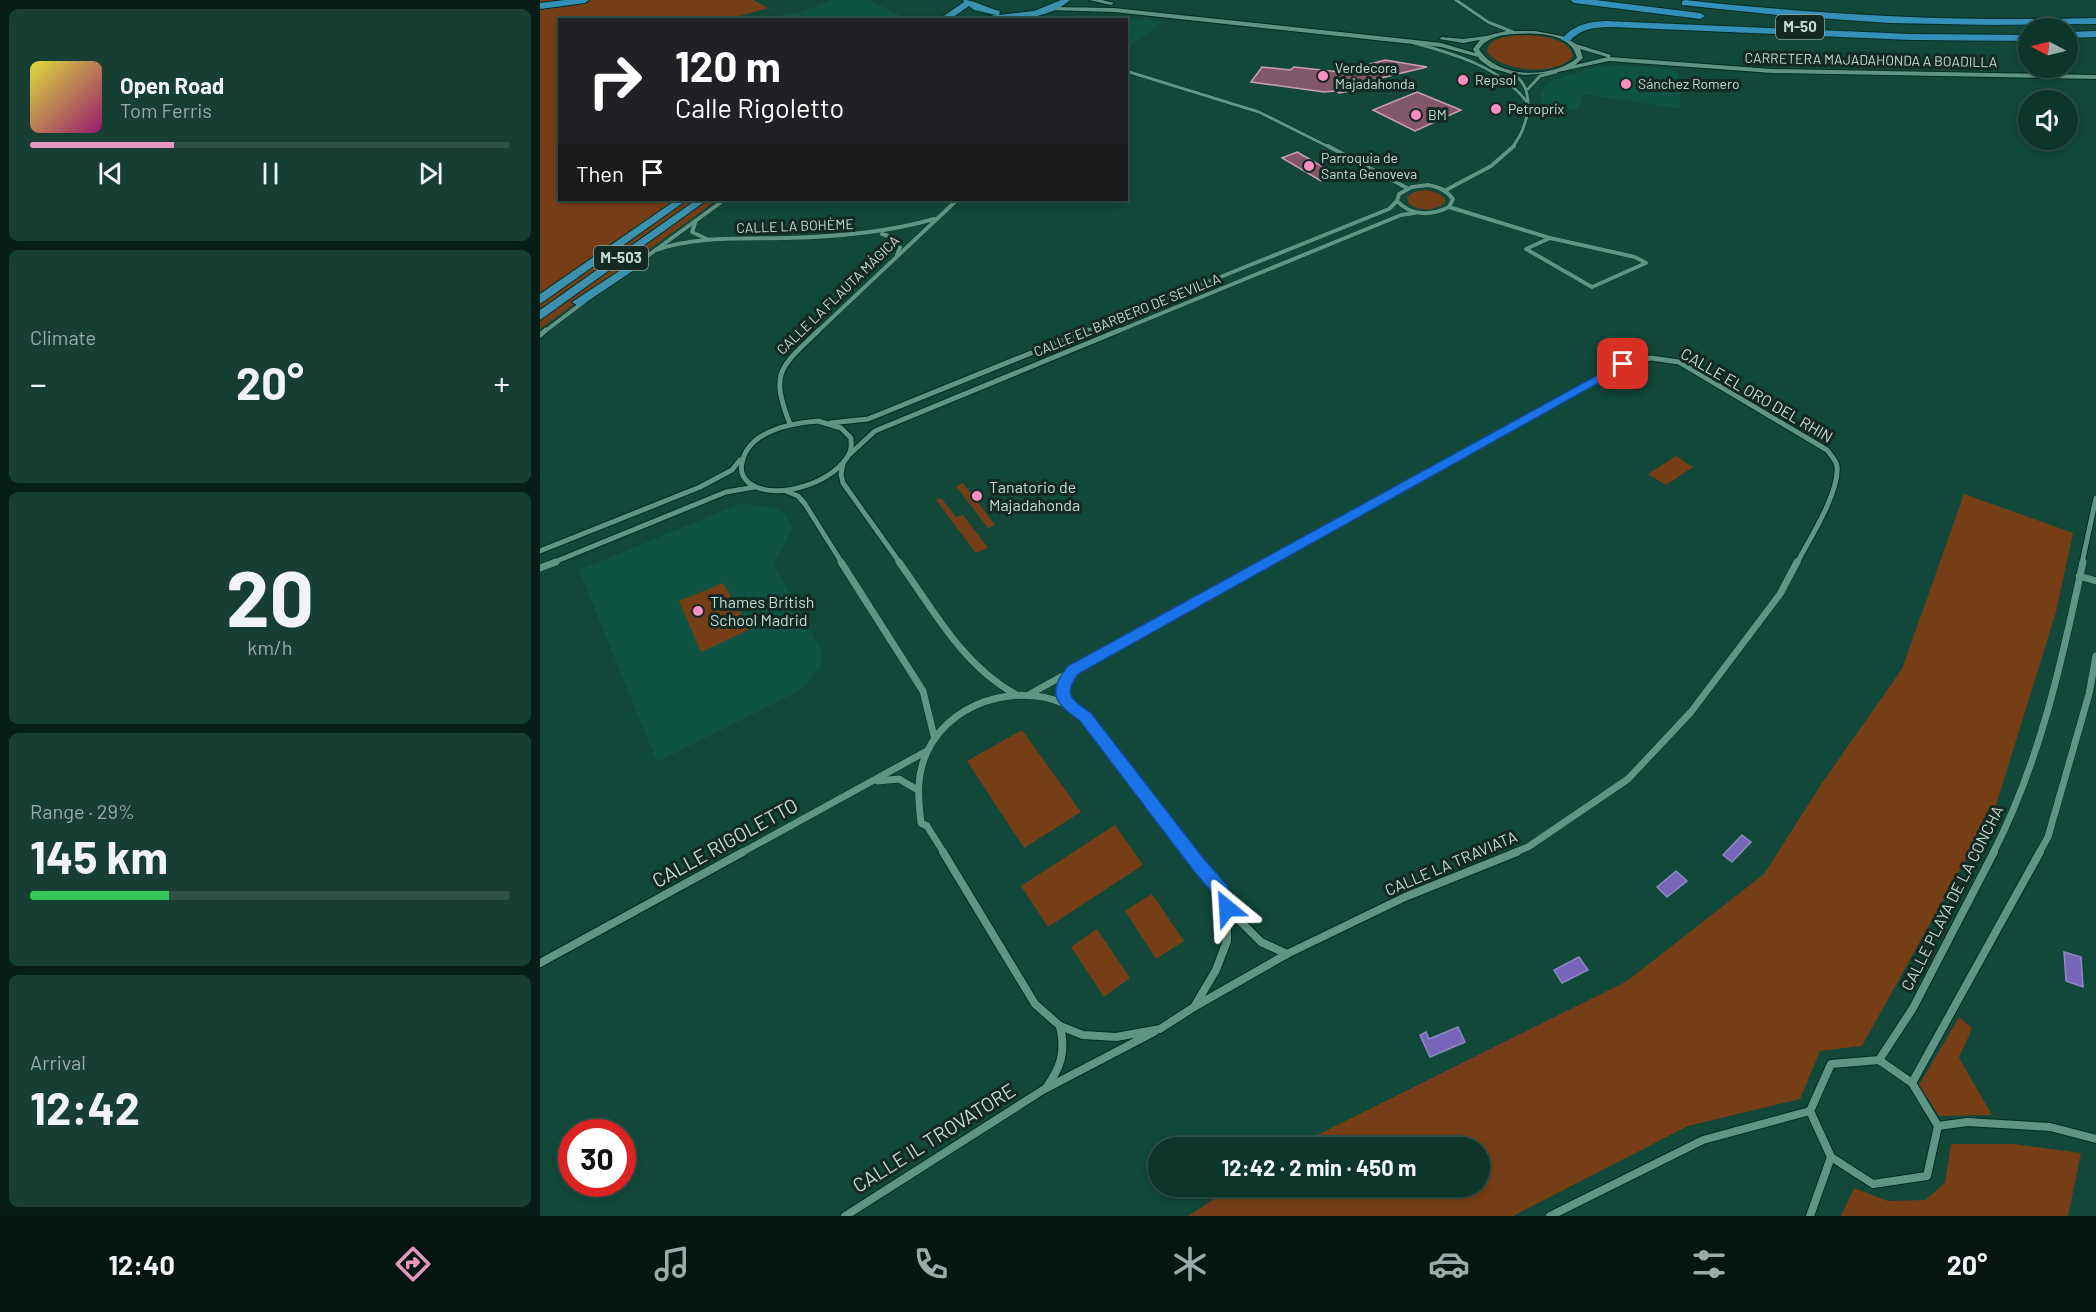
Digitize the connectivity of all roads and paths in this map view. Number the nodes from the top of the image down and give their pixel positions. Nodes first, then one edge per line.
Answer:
1 (585, 0) edge
2 (1066, 0) edge
3 (1092, 0) edge
4 (1456, 0) edge
5 (1574, 0) edge
6 (1716, 0) edge
7 (968, 1) edge
8 (1678, 2) dead end
9 (540, 6) edge
10 (1052, 9) junction
11 (1018, 15) junction
12 (2096, 15) edge
13 (946, 18) edge
14 (992, 18) edge
15 (2096, 21) edge
16 (1488, 22) junction
17 (1513, 32) junction
18 (1494, 35) junction
19 (2096, 35) edge
20 (2078, 36) edge
21 (2018, 37) edge
22 (2018, 37) edge
23 (1487, 38) junction
24 (1402, 40) junction
25 (1566, 40) junction
26 (1576, 46) junction
27 (1478, 55) junction
28 (1645, 62) junction
29 (1569, 68) junction
30 (1504, 69) junction
31 (1128, 72) edge
32 (1556, 72) junction
33 (2096, 77) edge
34 (1528, 89) junction
35 (1528, 105) junction
36 (1407, 188) junction
37 (1446, 190) junction
38 (681, 201) edge
39 (701, 201) edge
40 (723, 201) edge
41 (956, 201) edge
42 (1397, 201) junction
43 (1449, 207) junction
44 (1421, 213) junction
45 (937, 218) junction
46 (697, 220) junction
47 (882, 233) junction
48 (1550, 238) junction
49 (710, 240) junction
50 (656, 250) junction
51 (896, 256) junction
52 (636, 264) junction
53 (540, 300) edge
54 (540, 316) edge
55 (540, 327) edge
56 (540, 335) edge
57 (830, 423) junction
58 (790, 424) junction
59 (850, 454) junction
60 (744, 455) junction
61 (843, 464) junction
62 (1837, 464) joint
63 (756, 487) junction
64 (786, 491) junction
65 (2096, 498) edge
66 (540, 551) edge
67 (540, 568) edge
68 (2079, 576) junction
69 (2096, 581) edge
70 (2096, 656) edge
71 (1073, 670) junction
72 (1016, 694) junction
73 (1030, 694) junction
74 (1066, 703) junction
75 (934, 736) junction
76 (925, 752) junction
77 (868, 783) junction
78 (916, 789) junction
79 (1227, 908) junction
80 (1287, 954) junction
81 (540, 963) edge
82 (1194, 1007) junction
83 (1060, 1026) junction
84 (1160, 1029) junction
85 (1879, 1060) junction
86 (1912, 1083) junction
87 (1043, 1090) junction
88 (1810, 1111) junction
89 (1938, 1126) junction
90 (2096, 1139) edge
91 (1832, 1156) junction
92 (845, 1216) edge
93 (1550, 1216) edge
94 (1810, 1216) edge

1 - 9 highway
2 - 10 highway
3 - 23 street
4 - 16 street
5 - 21 highway, M-50
6 - 12 highway
7 - 11 highway
7 - 13 highway
8 - 15 highway, M-50
10 - 11 highway
10 - 24 street
11 - 14 highway
16 - 17 street
16 - 18 street
17 - 18 street, CARRETERA MAJADAHONDA A BOADILLA
17 - 25 street, CARRETERA MAJADAHONDA A BOADILLA
18 - 23 street, CARRETERA MAJADAHONDA A BOADILLA
19 - 20 highway
22 - 25 highway
23 - 27 street
24 - 27 street
24 - 35 street
25 - 26 street, CARRETERA MAJADAHONDA A BOADILLA
26 - 28 street, CARRETERA MAJADAHONDA A BOADILLA
26 - 29 street
27 - 30 street
28 - 29 street, CARRETERA MAJADAHONDA A BOADILLA
28 - 33 street, CARRETERA MAJADAHONDA A BOADILLA
29 - 32 street, CARRETERA MAJADAHONDA A BOADILLA
30 - 32 street, CARRETERA MAJADAHONDA A BOADILLA
30 - 34 street
31 - 36 street
32 - 34 street
34 - 35 street
35 - 37 street
36 - 37 street
36 - 42 street
37 - 43 street
38 - 53 highway, M-503
39 - 54 highway, M-503
40 - 46 street
41 - 45 street, CALLE LA FLAUTA MÁGICA
42 - 44 street
42 - 57 street, CALLE EL BARBERO DE SEVILLA
43 - 44 street, CALLE EL BARBERO DE SEVILLA
43 - 48 street
44 - 59 street, CALLE EL BARBERO DE SEVILLA
45 - 47 street, CALLE LA BOHÈME
45 - 51 street, CALLE LA FLAUTA MÁGICA
46 - 49 street
46 - 50 street
47 - 49 street, CALLE LA BOHÈME
47 - 51 street
48 - 48 street
49 - 50 street, CALLE LA BOHÈME
50 - 52 street
51 - 58 street, CALLE LA FLAUTA MÁGICA
52 - 55 highway, M-503
52 - 56 street
57 - 58 street
57 - 59 street
58 - 60 street
59 - 61 street
60 - 63 street
60 - 66 street
61 - 64 street
61 - 72 street
62 - 71 street, CALLE EL ORO DEL RHIN
62 - 80 street, CALLE LA TRAVIATA
63 - 64 street
63 - 67 street
64 - 75 street
65 - 68 street, CALLE PLAYA DE LA CONCHA
68 - 69 street
68 - 85 street, CALLE PLAYA DE LA CONCHA
70 - 86 street
71 - 73 street
71 - 74 street
72 - 73 street
72 - 75 street
73 - 74 street
74 - 79 street
75 - 76 street
76 - 77 street, CALLE RIGOLETTO
76 - 78 street
77 - 78 street
77 - 81 street, CALLE RIGOLETTO
78 - 83 street
79 - 80 street
79 - 82 street
80 - 82 street, CALLE LA TRAVIATA
82 - 84 street, CALLE LA TRAVIATA
83 - 84 street
83 - 87 street
84 - 87 street
85 - 86 street
85 - 88 street
86 - 89 street
87 - 92 street, CALLE IL TROVATORE
88 - 91 street
88 - 93 street
89 - 90 street
89 - 91 street
91 - 94 street

